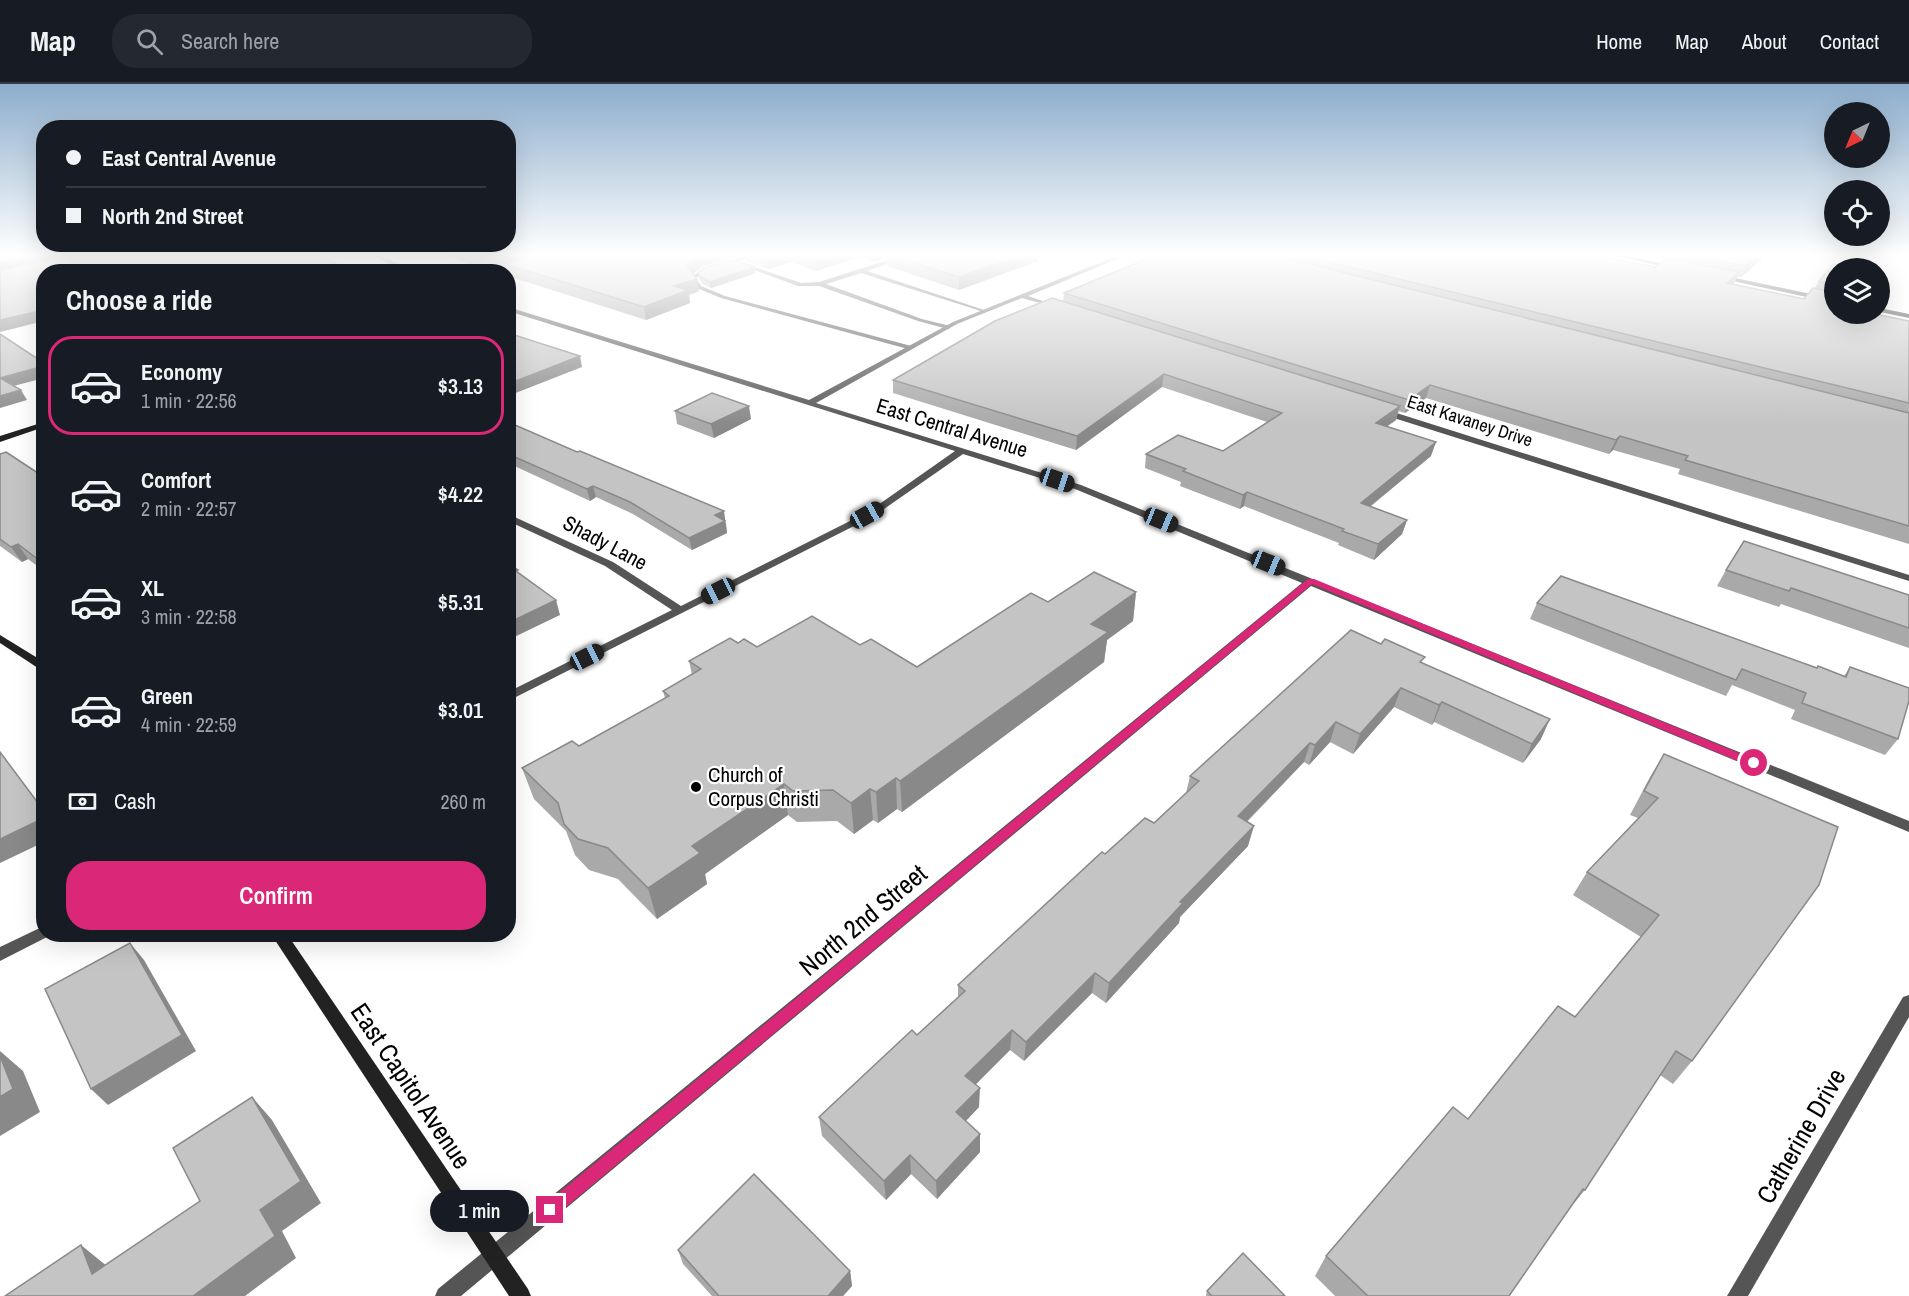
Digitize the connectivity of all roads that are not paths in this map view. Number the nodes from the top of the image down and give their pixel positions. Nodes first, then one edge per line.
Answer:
1 (516, 312) edge
2 (778, 312) edge
3 (897, 312) edge
4 (981, 312) edge
5 (1890, 312) edge
6 (1909, 316) edge
7 (948, 327) junction
8 (911, 347) junction
9 (810, 403) junction
10 (1377, 409) edge
11 (36, 427) edge
12 (0, 439) edge
13 (963, 450) junction
14 (516, 521) edge
15 (1909, 578) edge
16 (1311, 581) junction
17 (680, 610) junction
18 (0, 638) edge
19 (36, 663) edge
20 (516, 693) edge
21 (1909, 827) edge
22 (36, 936) edge
23 (283, 942) edge
24 (0, 954) edge
25 (1909, 1002) edge
26 (494, 1256) junction
27 (445, 1296) edge
28 (521, 1296) edge
29 (1737, 1296) edge

1 - 9 street, East Central Avenue
2 - 8 street
3 - 7 street
4 - 7 street
5 - 6 street
7 - 8 street
8 - 9 street
9 - 13 street, East Central Avenue
10 - 15 street, East Kavaney Drive
11 - 12 street
13 - 16 street, East Central Avenue
13 - 17 street
14 - 17 street, Shady Lane
16 - 21 street, East Central Avenue
16 - 26 street, North 2nd Street
17 - 20 street
18 - 19 street
22 - 24 street
23 - 26 street, East Capitol Avenue
25 - 29 street, Catherine Drive
26 - 27 street, North 2nd Street
26 - 28 street, East Capitol Avenue

